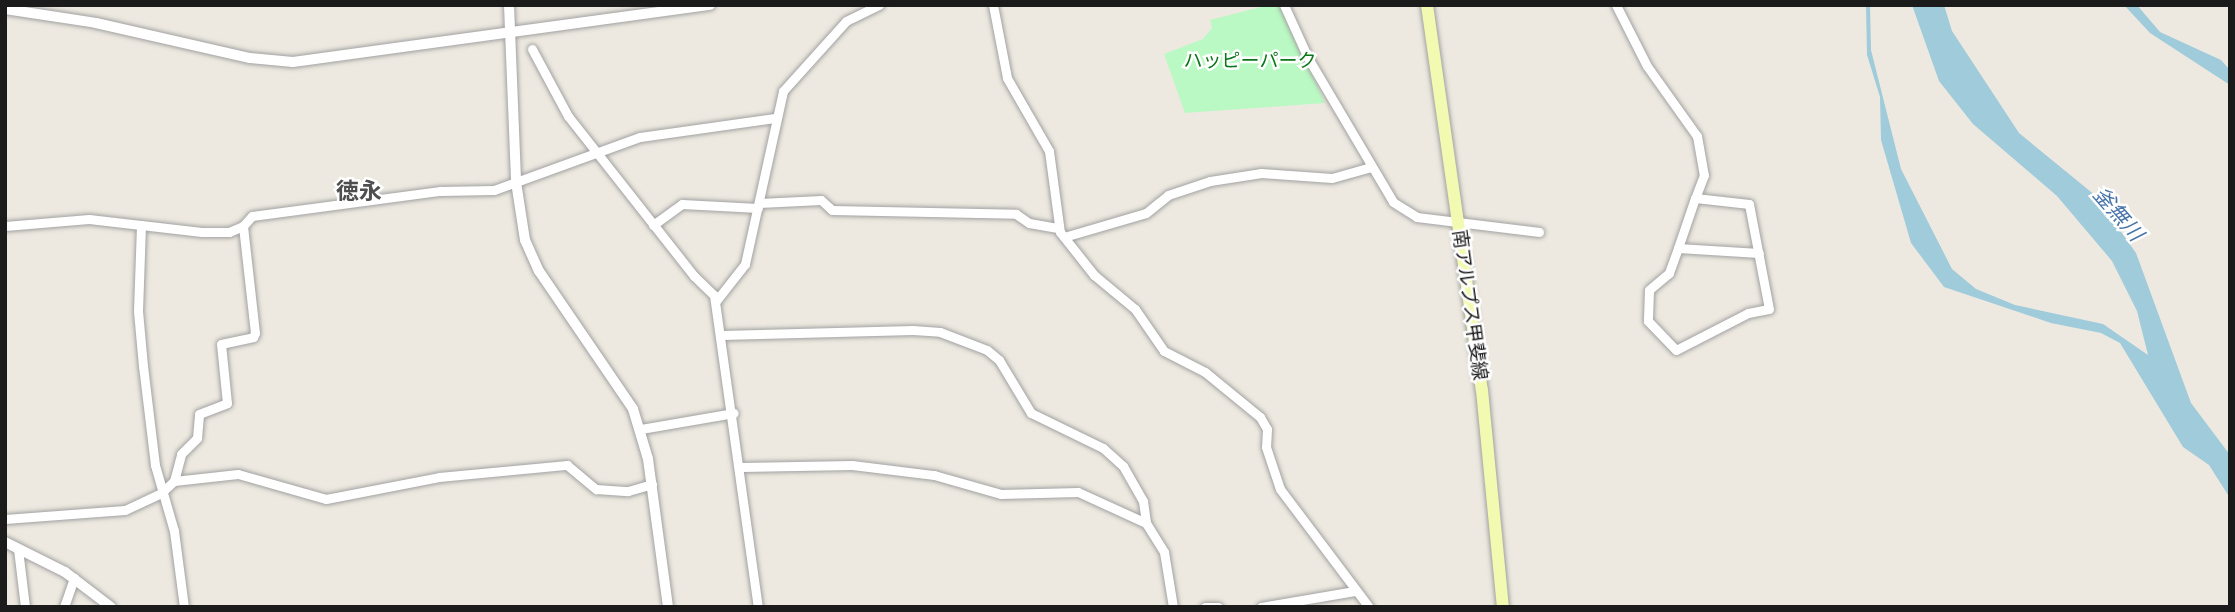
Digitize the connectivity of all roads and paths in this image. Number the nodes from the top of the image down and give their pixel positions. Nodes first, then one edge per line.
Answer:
1 (509, 5) edge
2 (710, 5) edge
3 (879, 5) edge
4 (993, 5) edge
5 (1284, 5) edge
6 (1427, 5) edge
7 (1616, 5) edge
8 (5, 9) edge
9 (511, 33) junction
10 (532, 49) dead end
11 (775, 118) junction
12 (597, 153) junction
13 (1371, 167) junction
14 (516, 182) junction
15 (1695, 198) junction
16 (758, 205) junction
17 (1458, 223) junction
18 (141, 225) junction
19 (653, 225) junction
20 (5, 226) edge
21 (243, 226) junction
22 (1058, 228) junction
23 (1539, 232) dead end
24 (1064, 237) junction
25 (1678, 248) junction
26 (1759, 253) junction
27 (716, 301) junction
28 (722, 335) junction
29 (734, 413) junction
30 (641, 429) junction
31 (741, 467) junction
32 (174, 481) junction
33 (652, 484) junction
34 (160, 494) junction
35 (5, 519) edge
36 (1146, 523) junction
37 (5, 542) edge
38 (18, 549) junction
39 (74, 578) junction
40 (1355, 591) junction
41 (25, 607) edge
42 (64, 607) edge
43 (111, 607) edge
44 (184, 607) edge
45 (668, 607) edge
46 (758, 607) edge
47 (1173, 607) edge
48 (1205, 607) edge
49 (1218, 607) edge
50 (1261, 607) edge
51 (1369, 607) edge
52 (1503, 607) edge

1 - 9 street
2 - 9 street
3 - 11 street
4 - 22 street
5 - 13 street
6 - 17 main road, 南アルプス甲斐線
7 - 15 street
8 - 9 street
9 - 14 street
10 - 12 street
11 - 12 street
11 - 16 street
12 - 14 street
12 - 19 street
13 - 17 street
13 - 24 street
14 - 21 street
14 - 30 street
15 - 25 street
15 - 26 street
16 - 19 street
16 - 22 street
16 - 27 street
17 - 23 street
17 - 52 main road, 南アルプス甲斐線
18 - 20 street
18 - 21 street
18 - 34 street
19 - 27 street
21 - 32 street
22 - 24 street
24 - 40 street
25 - 26 street
25 - 26 street
27 - 28 street
28 - 29 street
28 - 36 street
29 - 30 street
29 - 31 street
30 - 33 street
31 - 36 street
31 - 46 street
32 - 33 street
32 - 34 street
33 - 45 street
34 - 35 street
34 - 44 street
36 - 47 street
37 - 38 street
38 - 39 street
38 - 41 street
39 - 42 street
39 - 43 street
40 - 50 street
40 - 51 street
48 - 49 street

